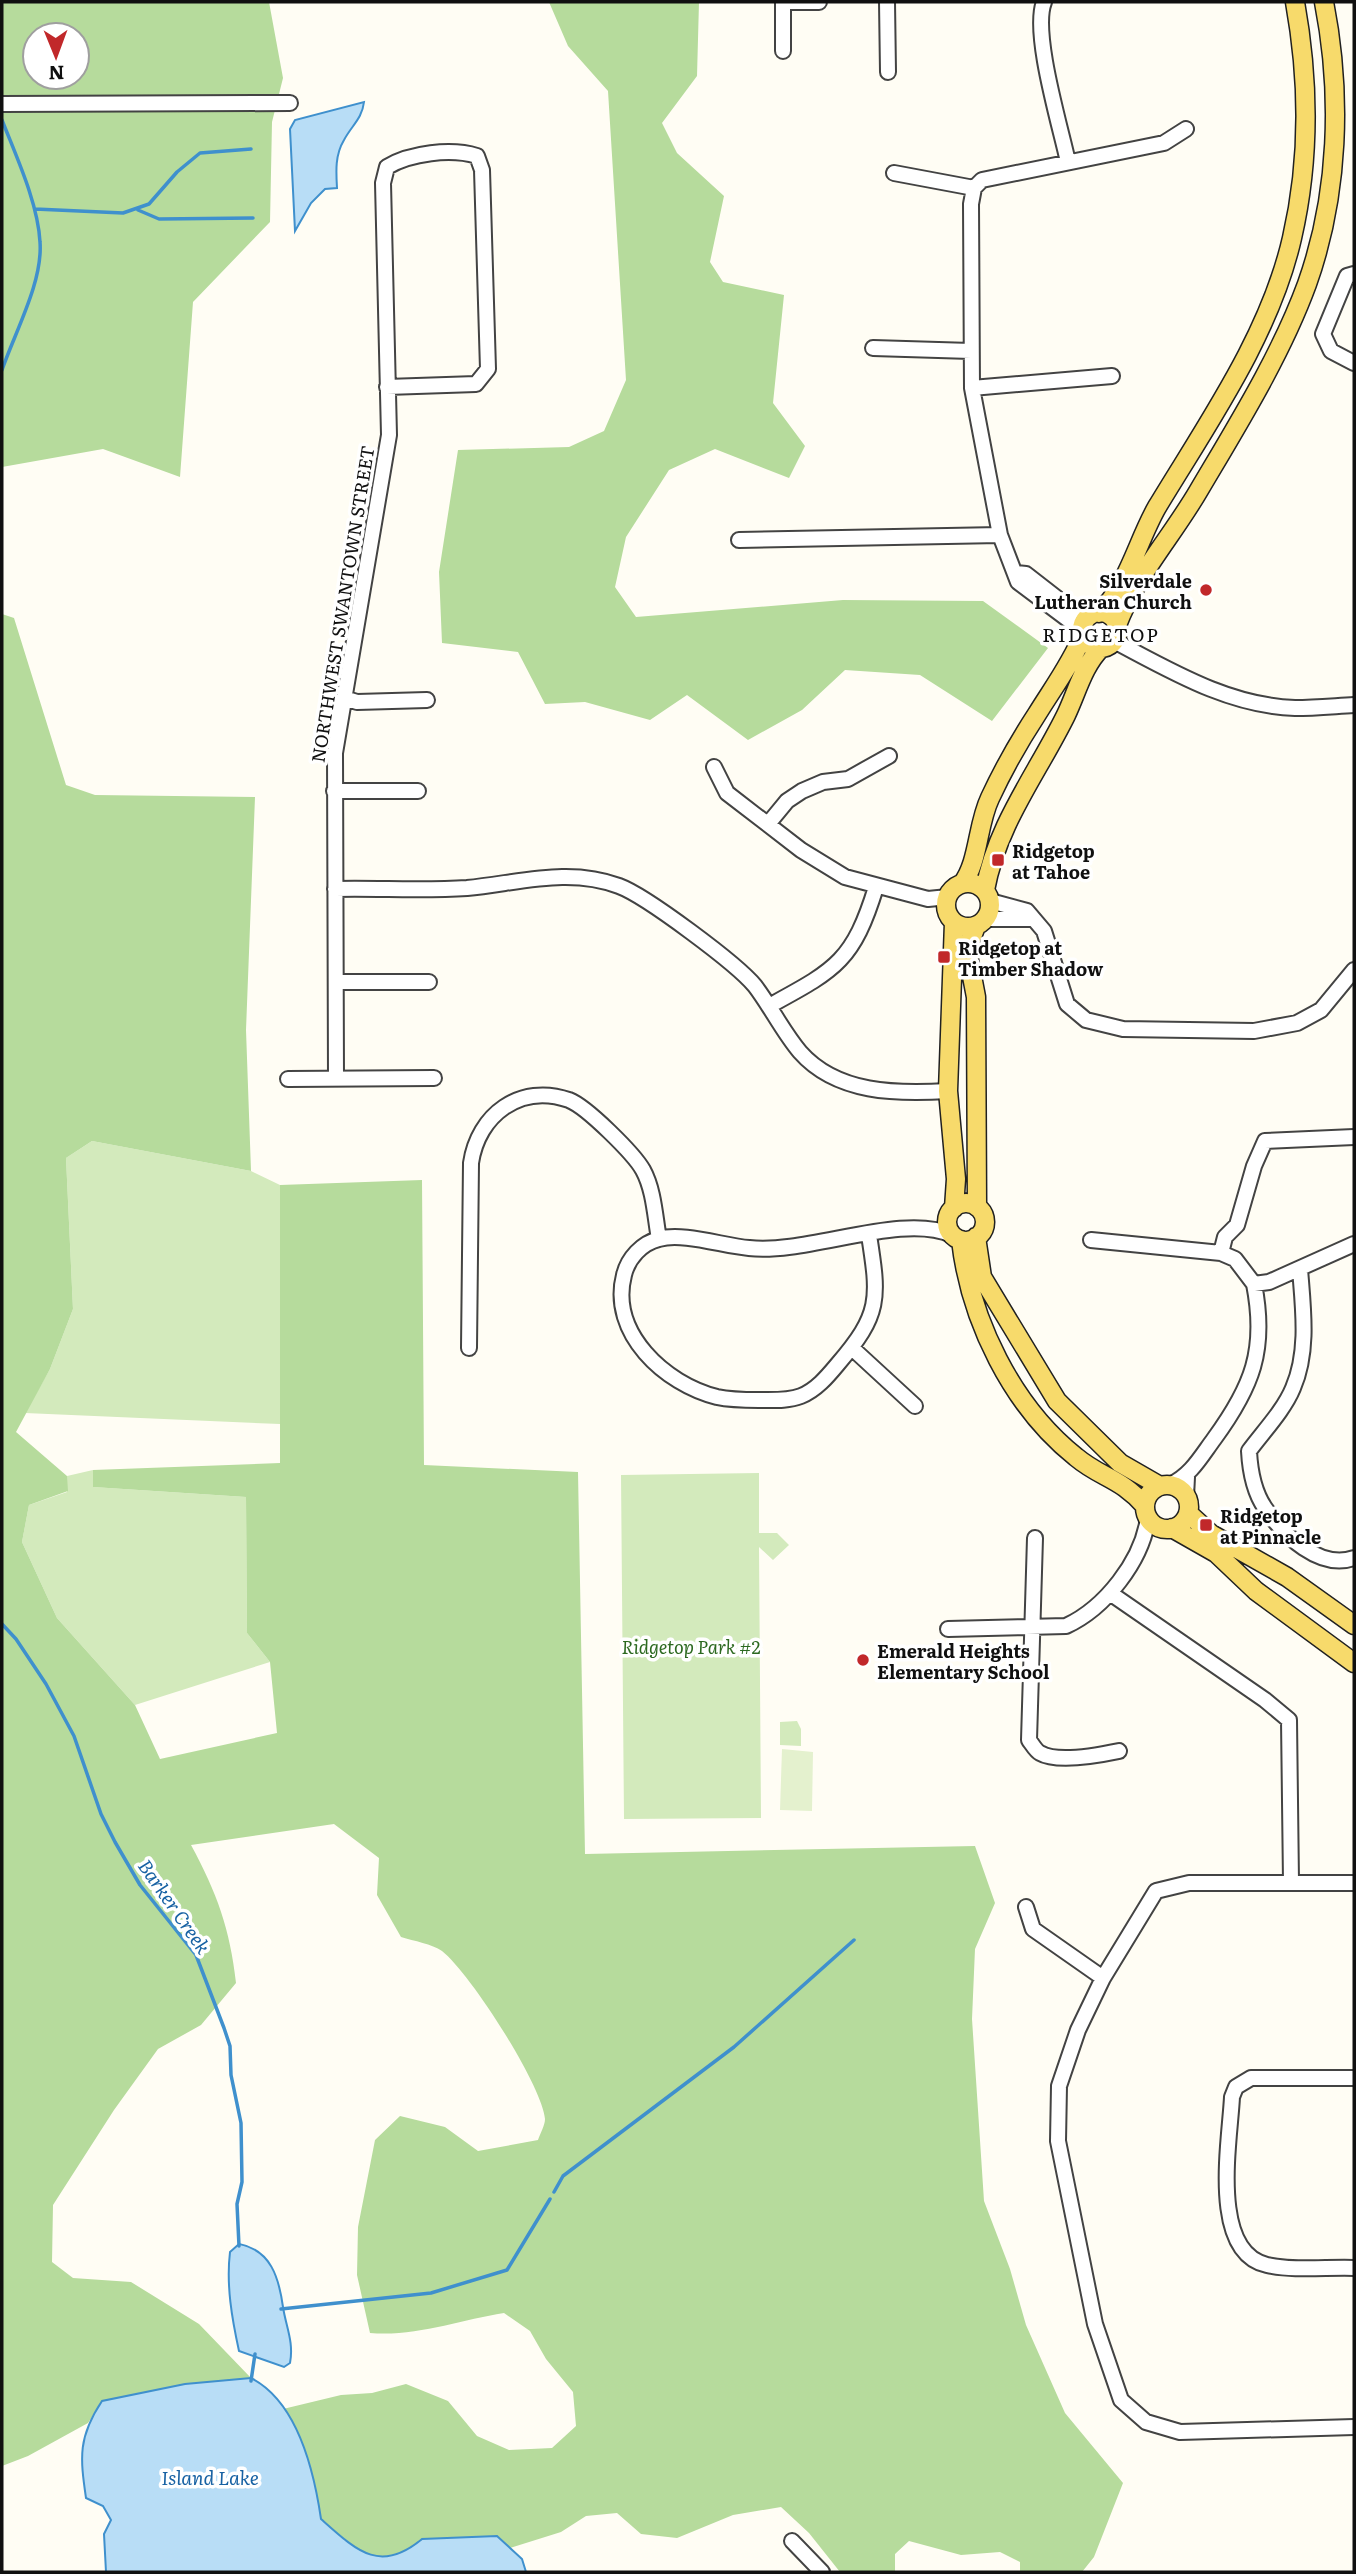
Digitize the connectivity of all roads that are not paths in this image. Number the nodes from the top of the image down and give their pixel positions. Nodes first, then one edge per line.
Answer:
1 (783, 2) edge
2 (819, 2) edge
3 (887, 2) edge
4 (1044, 2) edge
5 (1296, 2) edge
6 (1324, 2) edge
7 (783, 51) dead end
8 (888, 72) dead end
9 (290, 103) dead end
10 (2, 104) edge
11 (1186, 129) dead end
12 (1068, 162) junction
13 (894, 173) dead end
14 (974, 188) junction
15 (1352, 276) edge
16 (873, 348) dead end
17 (971, 351) junction
18 (1354, 363) edge
19 (1112, 376) dead end
20 (387, 387) junction
21 (972, 388) junction
22 (1000, 535) junction
23 (739, 540) dead end
24 (1088, 623) junction
25 (1111, 638) junction
26 (344, 698) junction
27 (427, 700) dead end
28 (1354, 705) edge
29 (889, 757) dead end
30 (715, 766) dead end
31 (334, 791) junction
32 (418, 791) dead end
33 (768, 824) junction
34 (962, 884) junction
35 (876, 887) junction
36 (335, 888) junction
37 (946, 907) junction
38 (984, 909) junction
39 (1354, 970) edge
40 (335, 982) junction
41 (429, 982) dead end
42 (769, 1006) junction
43 (434, 1078) dead end
44 (288, 1079) dead end
45 (336, 1079) junction
46 (948, 1091) junction
47 (1354, 1137) edge
48 (977, 1207) junction
49 (954, 1228) junction
50 (869, 1235) junction
51 (659, 1239) junction
52 (1091, 1240) dead end
53 (1354, 1244) edge
54 (1222, 1253) junction
55 (1300, 1269) junction
56 (1254, 1284) junction
57 (469, 1348) dead end
58 (852, 1348) junction
59 (915, 1406) dead end
60 (1187, 1477) junction
61 (1165, 1486) junction
62 (1187, 1505) junction
63 (1147, 1512) junction
64 (1168, 1528) junction
65 (1035, 1538) dead end
66 (1145, 1538) junction
67 (1354, 1558) edge
68 (1110, 1593) junction
69 (1354, 1625) edge
70 (1031, 1628) junction
71 (948, 1629) dead end
72 (1354, 1664) edge
73 (1119, 1751) dead end
74 (1291, 1882) junction
75 (1354, 1883) edge
76 (1026, 1907) dead end
77 (1103, 1978) junction
78 (1354, 2078) edge
79 (1354, 2268) edge
80 (1354, 2427) edge
81 (792, 2541) dead end
82 (822, 2572) edge

1 - 2 street
1 - 7 street
3 - 8 street
4 - 12 street
5 - 24 main road
6 - 25 main road
9 - 10 street
11 - 12 street
12 - 14 street
13 - 14 street
14 - 17 street
15 - 18 street
16 - 17 street
17 - 21 street
19 - 21 street
20 - 20 street, NORTHWEST SWANTOWN STREET
20 - 26 street, NORTHWEST SWANTOWN STREET
21 - 22 street
22 - 23 street
22 - 24 street
24 - 25 main road
24 - 25 main road
24 - 34 main road
25 - 28 street
25 - 38 main road
26 - 27 street
26 - 31 street, NORTHWEST SWANTOWN STREET
29 - 33 street
30 - 33 street
31 - 32 street
31 - 36 street, NORTHWEST SWANTOWN STREET
33 - 35 street
34 - 37 main road
34 - 38 main road
35 - 37 street
35 - 42 street
36 - 40 street, NORTHWEST SWANTOWN STREET
36 - 42 street
37 - 38 main road
37 - 46 main road
38 - 39 street
38 - 48 main road
40 - 41 street
40 - 45 street, NORTHWEST SWANTOWN STREET
42 - 46 street
43 - 45 street
44 - 45 street
46 - 49 main road
47 - 54 street
48 - 49 main road
48 - 49 main road
49 - 50 street
49 - 61 main road
49 - 63 main road
50 - 51 street
50 - 58 street
51 - 57 street
51 - 58 street
52 - 54 street
53 - 55 street
54 - 56 street
55 - 56 street
55 - 67 street
56 - 60 street
58 - 59 street
60 - 61 street
60 - 62 street
61 - 62 main road
61 - 63 main road
62 - 64 main road
62 - 69 main road
63 - 64 main road
63 - 66 street
64 - 66 street
64 - 72 main road
65 - 70 street
66 - 68 street
68 - 70 street
68 - 74 street
70 - 71 street
70 - 73 street
74 - 75 street
74 - 77 street
76 - 77 street
77 - 80 street
78 - 79 street
81 - 82 street

